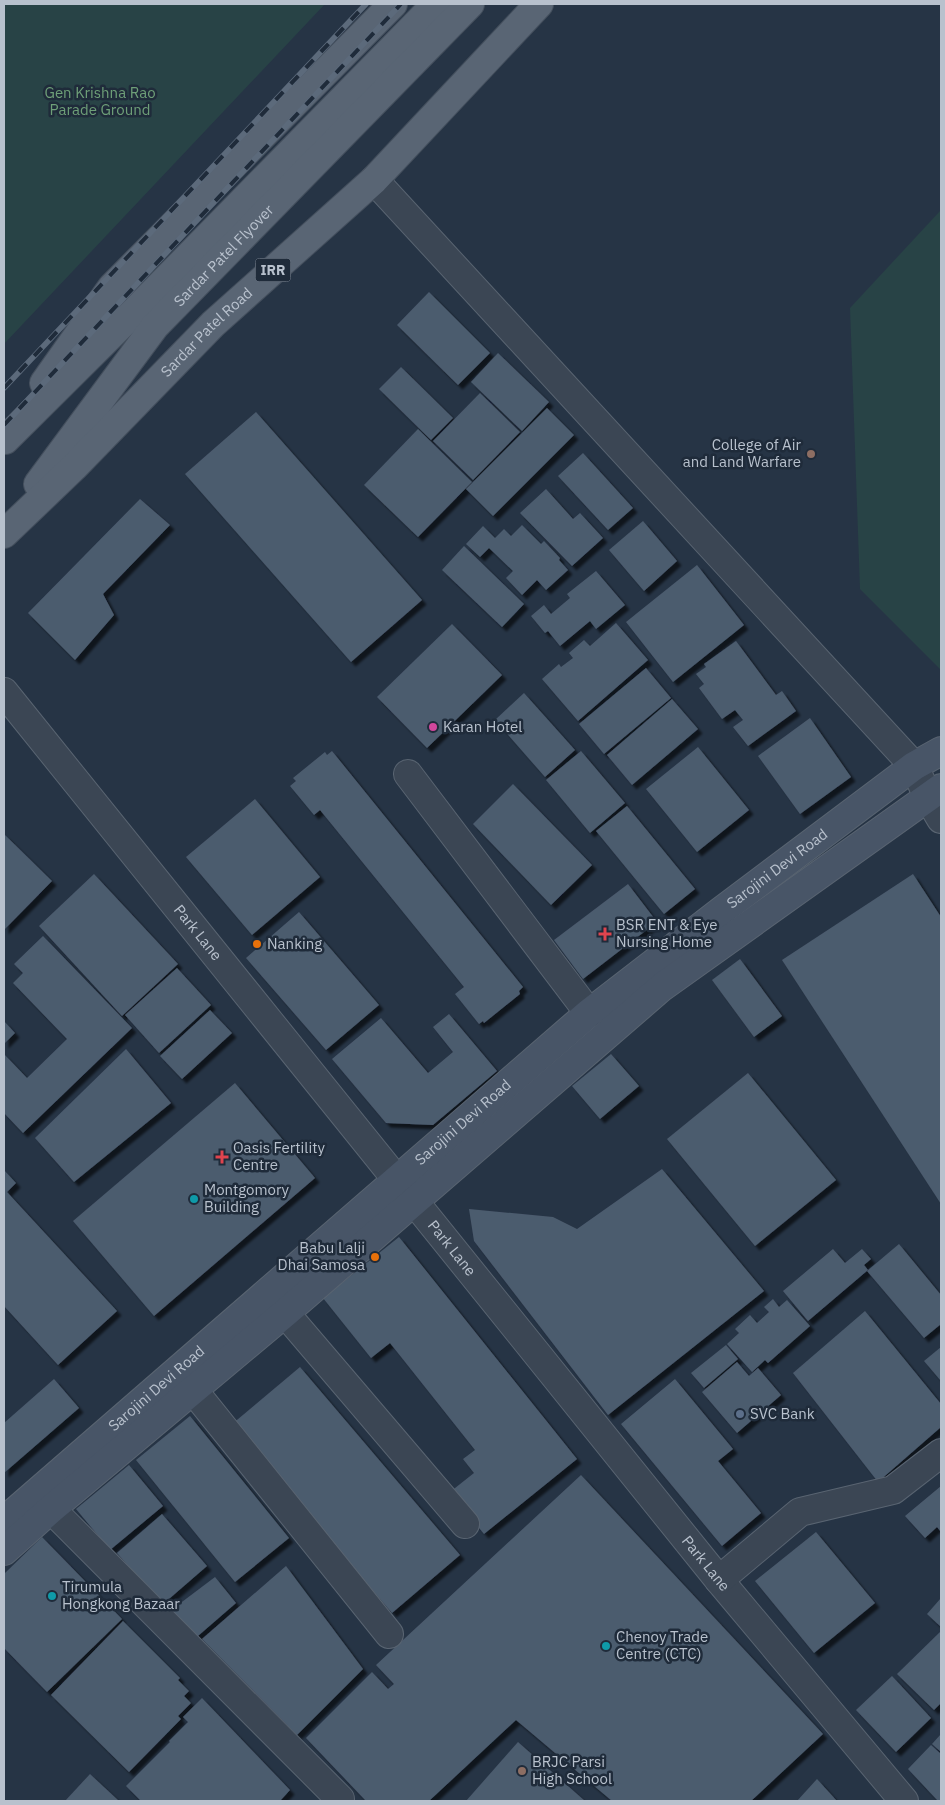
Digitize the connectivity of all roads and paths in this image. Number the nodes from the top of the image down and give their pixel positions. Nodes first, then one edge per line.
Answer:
1 (393, 4) edge
2 (436, 4) edge
3 (470, 4) edge
4 (538, 4) edge
5 (374, 180) junction
6 (146, 318) junction
7 (4, 440) edge
8 (4, 529) edge
9 (4, 534) edge
10 (4, 692) edge
11 (941, 751) edge
12 (914, 766) junction
13 (408, 774) dead end
14 (937, 801) edge
15 (589, 1013) junction
16 (397, 1179) junction
17 (414, 1200) junction
18 (285, 1313) junction
19 (193, 1390) junction
20 (941, 1453) edge
21 (51, 1508) junction
22 (4, 1520) edge
23 (465, 1524) dead end
24 (4, 1552) edge
25 (719, 1580) junction
26 (389, 1634) dead end
27 (340, 1799) dead end
28 (904, 1801) edge

1 - 7 main road
2 - 6 main road, Sardar Patel Flyover
3 - 6 main road, Sardar Patel Flyover
4 - 5 main road, Sardar Patel Road / IRR
5 - 9 main road, Sardar Patel Road / IRR
5 - 12 street
6 - 7 main road, Sardar Patel Flyover
6 - 8 main road, Sardar Patel Flyover
10 - 16 street, Park Lane
11 - 12 main road, Sarojini Devi Road
12 - 14 street
12 - 15 main road, Sarojini Devi Road
13 - 15 street
14 - 17 main road, Sarojini Devi Road
15 - 16 main road, Sarojini Devi Road
16 - 17 street, Park Lane
16 - 22 main road, Sarojini Devi Road
17 - 18 main road, Sarojini Devi Road
17 - 25 street, Park Lane
18 - 19 main road, Sarojini Devi Road
18 - 23 street
19 - 21 main road, Sarojini Devi Road
19 - 26 street
20 - 25 street
21 - 24 main road, Sarojini Devi Road
21 - 27 street
25 - 28 street, Park Lane

